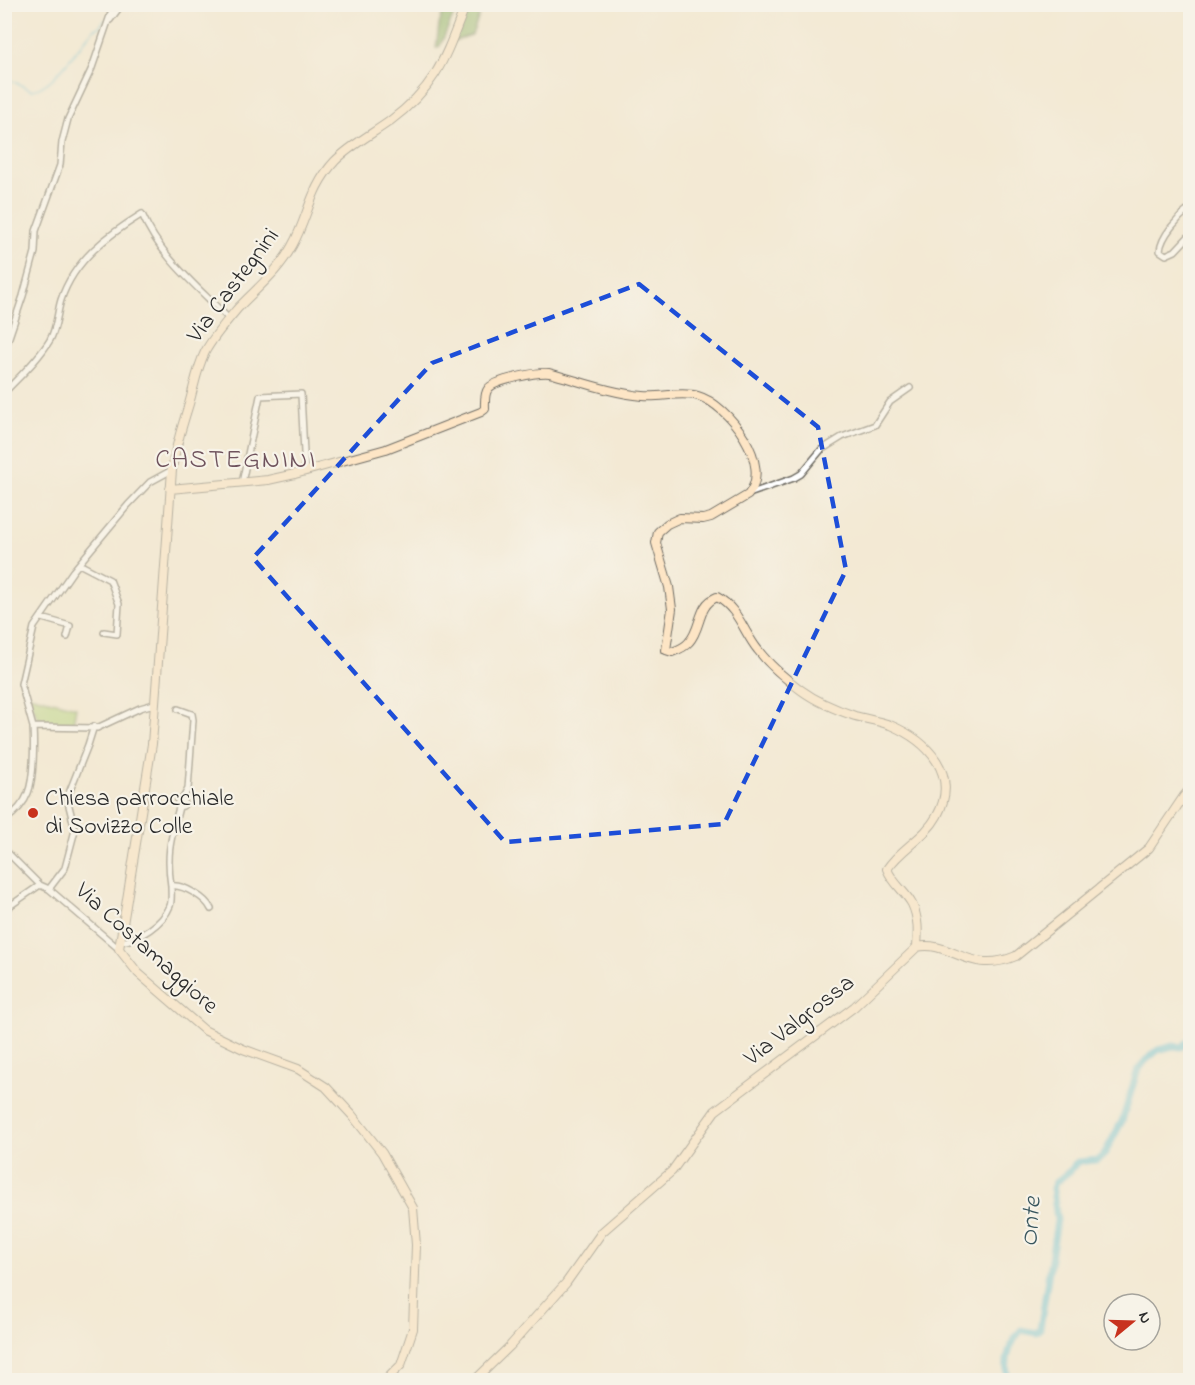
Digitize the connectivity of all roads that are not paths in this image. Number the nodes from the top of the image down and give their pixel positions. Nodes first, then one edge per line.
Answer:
1 (114, 4) edge
2 (122, 4) edge
3 (466, 4) edge
4 (107, 24) junction
5 (1191, 208) edge
6 (1191, 235) edge
7 (229, 319) junction
8 (4, 352) edge
9 (910, 388) dead end
10 (4, 393) edge
11 (172, 470) junction
12 (305, 472) junction
13 (242, 483) junction
14 (170, 489) junction
15 (748, 495) junction
16 (79, 564) junction
17 (42, 618) junction
18 (104, 632) dead end
19 (67, 638) dead end
20 (154, 704) junction
21 (178, 709) dead end
22 (33, 727) junction
23 (94, 727) junction
24 (1191, 789) edge
25 (4, 821) edge
26 (4, 849) edge
27 (40, 885) junction
28 (171, 886) junction
29 (49, 889) junction
30 (211, 909) dead end
31 (4, 910) edge
32 (120, 946) junction
33 (917, 947) junction
34 (386, 1380) edge
35 (475, 1380) edge

1 - 4 street
2 - 4 street
3 - 7 street, Via Castegnini
4 - 8 street
5 - 6 street
7 - 10 street
7 - 11 street, Via Castegnini
9 - 15 street
11 - 14 street, Via Castegnini
11 - 16 street
12 - 13 street
12 - 13 street
12 - 15 street
13 - 14 street
14 - 20 street, Via Castegnini
15 - 33 street
16 - 17 street
16 - 18 street
17 - 19 street
17 - 22 street
20 - 23 street
20 - 32 street, Via Castegnini
21 - 28 street
22 - 23 street
22 - 25 street
23 - 29 street
24 - 33 street
26 - 27 street
27 - 29 street, Via Costamaggiore
27 - 31 street, Via Costamaggiore
28 - 30 street
28 - 32 street
29 - 32 street, Via Costamaggiore
32 - 34 street, Via Costamaggiore
33 - 35 street, Via Valgrossa

